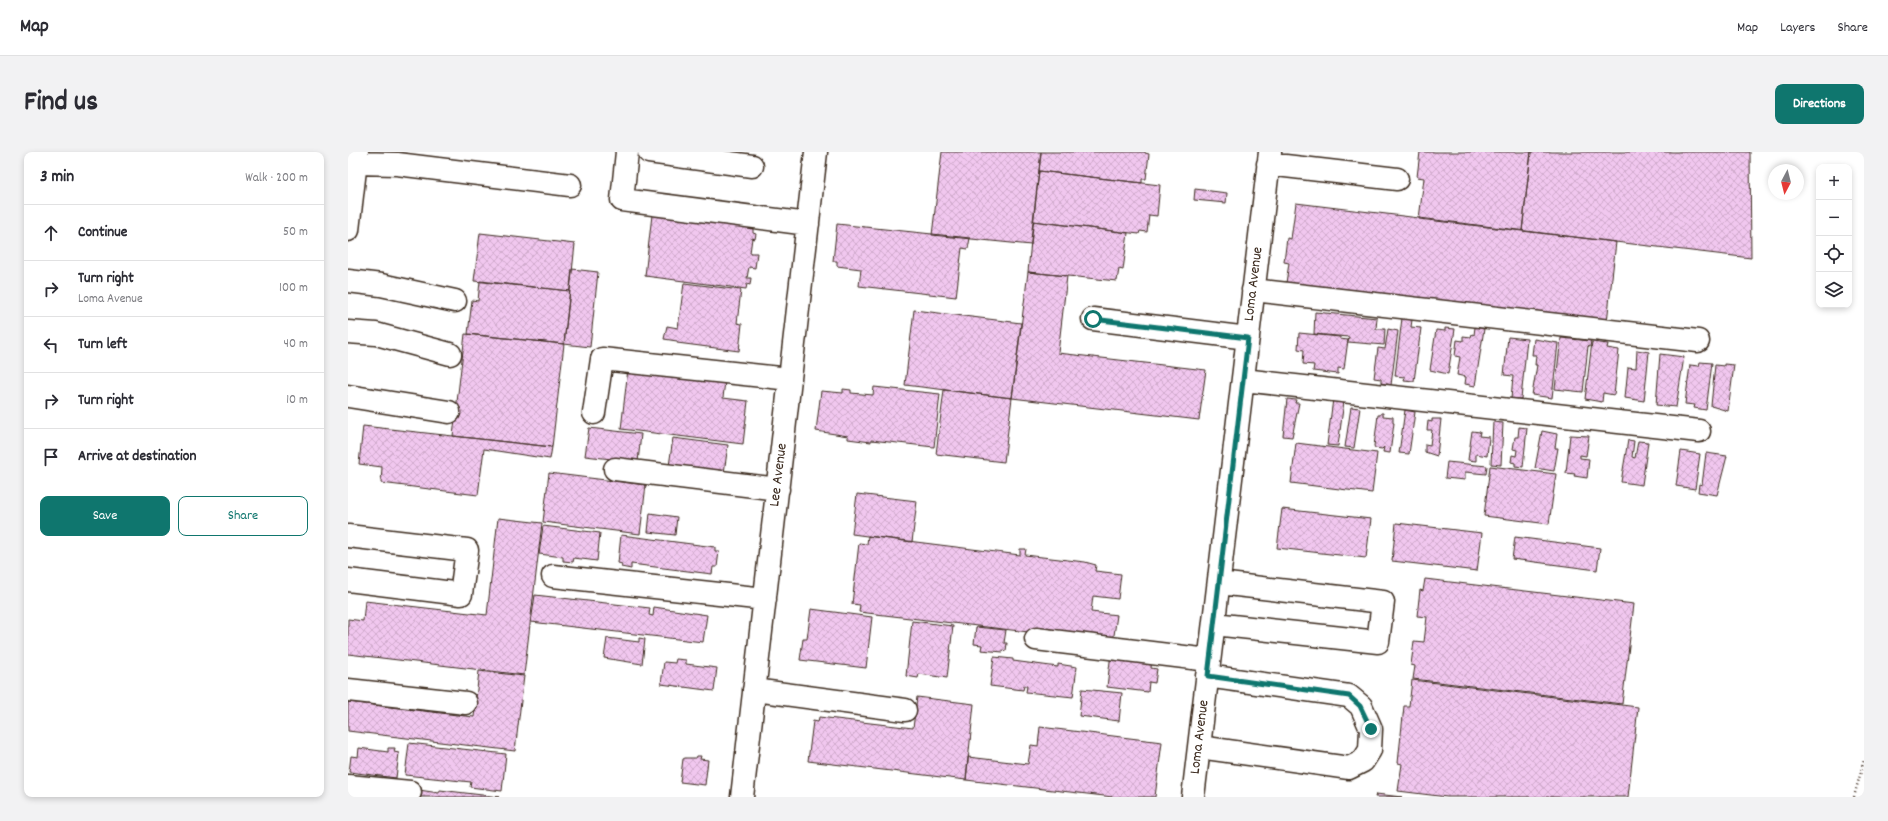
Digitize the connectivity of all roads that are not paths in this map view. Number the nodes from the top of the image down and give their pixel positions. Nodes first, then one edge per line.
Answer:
1 (627, 152) edge
2 (649, 152) edge
3 (816, 152) edge
4 (357, 157) edge
5 (1269, 158) edge
6 (752, 166) dead end
7 (1397, 179) dead end
8 (570, 185) dead end
9 (808, 224) junction
10 (348, 230) edge
11 (348, 281) edge
12 (1253, 290) junction
13 (455, 301) dead end
14 (1093, 319) dead end
15 (348, 332) edge
16 (1248, 338) junction
17 (1698, 341) dead end
18 (450, 354) dead end
19 (790, 379) junction
20 (1243, 380) junction
21 (348, 396) edge
22 (449, 412) dead end
23 (594, 413) dead end
24 (1699, 431) dead end
25 (615, 468) dead end
26 (778, 489) junction
27 (348, 536) edge
28 (553, 576) dead end
29 (348, 580) edge
30 (1219, 583) junction
31 (765, 598) junction
32 (1214, 624) junction
33 (1036, 639) dead end
34 (1208, 668) junction
35 (348, 690) edge
36 (754, 690) junction
37 (466, 704) dead end
38 (905, 710) dead end
39 (1199, 747) junction
40 (348, 786) edge
41 (410, 792) dead end
42 (742, 797) edge
43 (1193, 797) edge

1 - 9 street
2 - 6 street
3 - 9 street, Lee Avenue
4 - 8 street
4 - 10 street
5 - 7 street
5 - 12 street, Loma Avenue
9 - 19 street, Lee Avenue
11 - 13 street
12 - 16 street, Loma Avenue
12 - 17 street
14 - 16 street
15 - 18 street
16 - 20 street, Loma Avenue
19 - 23 street
19 - 26 street, Lee Avenue
20 - 24 street
20 - 30 street, Loma Avenue
21 - 22 street
25 - 26 street
26 - 31 street, Lee Avenue
27 - 29 street
28 - 31 street
30 - 32 street, Loma Avenue
30 - 32 street
31 - 36 street, Lee Avenue
32 - 34 street, Loma Avenue
33 - 34 street
34 - 39 street, Loma Avenue
34 - 39 street
35 - 37 street
36 - 38 street
36 - 42 street, Lee Avenue
39 - 43 street, Loma Avenue
40 - 41 street

